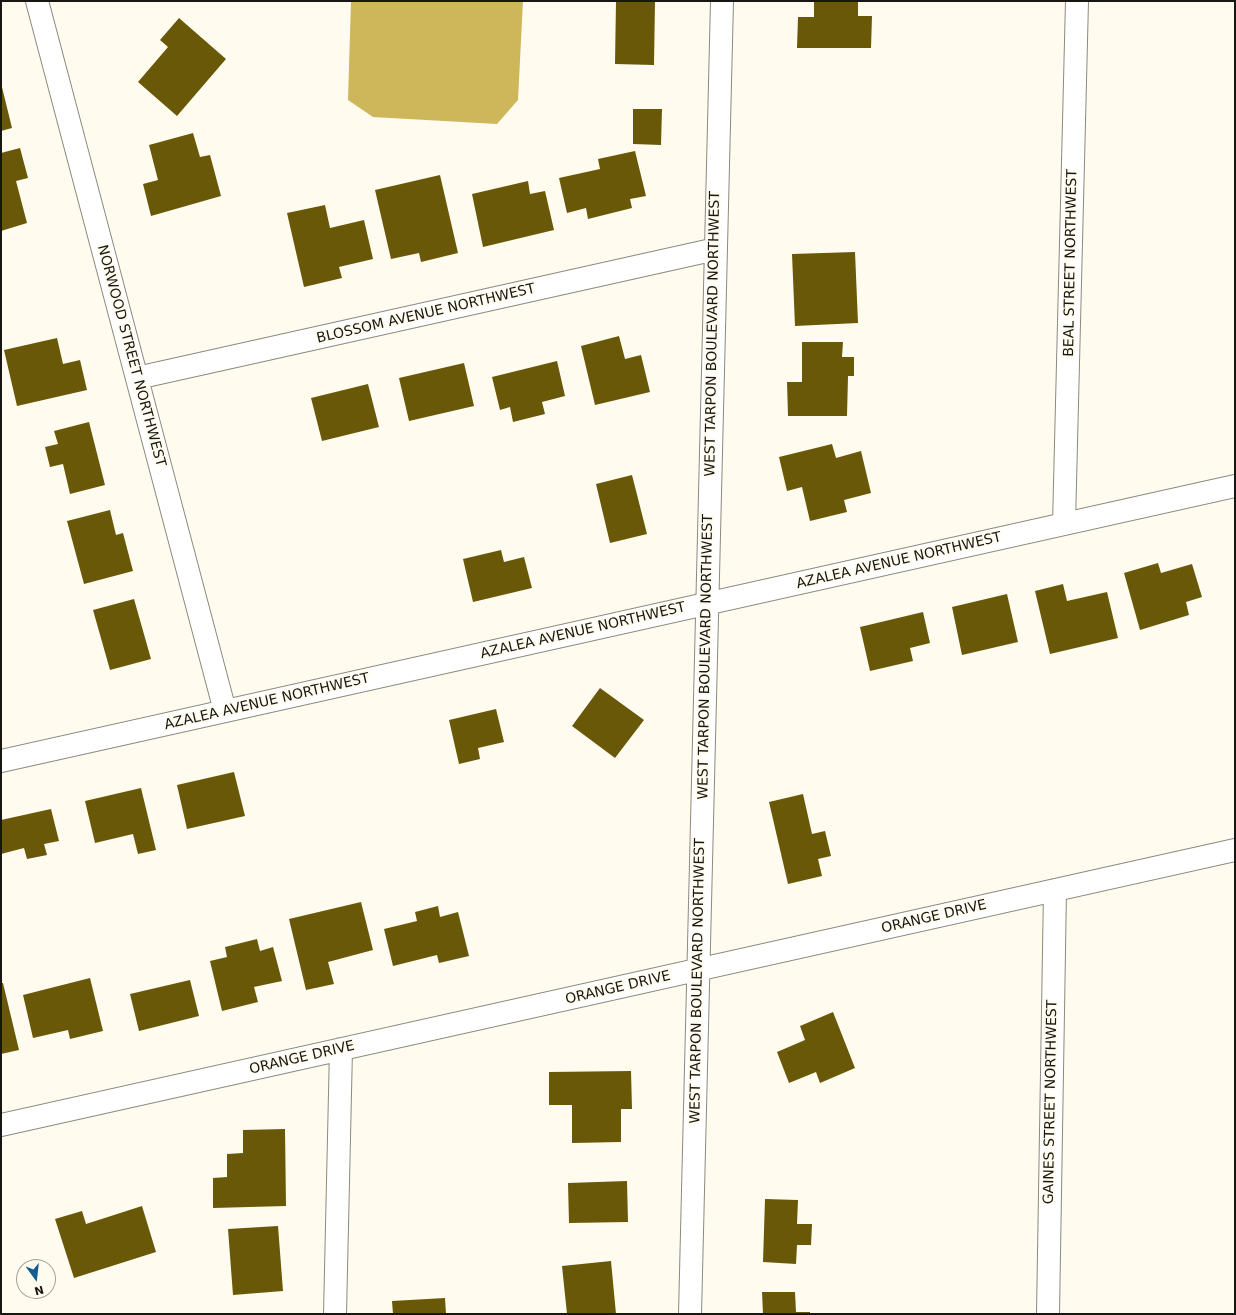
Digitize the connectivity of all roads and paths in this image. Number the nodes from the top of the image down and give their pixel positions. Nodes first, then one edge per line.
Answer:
1 (37, 1) edge
2 (722, 1) edge
3 (1077, 1) edge
4 (716, 249) junction
5 (137, 378) junction
6 (1235, 486) edge
7 (1064, 524) junction
8 (707, 604) junction
9 (225, 711) junction
10 (1, 761) edge
11 (1235, 850) edge
12 (1055, 890) junction
13 (698, 970) junction
14 (341, 1049) junction
15 (1, 1125) edge
16 (334, 1314) edge
17 (690, 1314) edge
18 (1048, 1314) edge

1 - 5 street, NORWOOD STREET NORTHWEST
2 - 4 street, WEST TARPON BOULEVARD NORTHWEST
3 - 7 street, BEAL STREET NORTHWEST
4 - 5 street, BLOSSOM AVENUE NORTHWEST
4 - 8 street, WEST TARPON BOULEVARD NORTHWEST
5 - 9 street, NORWOOD STREET NORTHWEST
6 - 7 street, AZALEA AVENUE NORTHWEST
7 - 8 street, AZALEA AVENUE NORTHWEST
8 - 9 street, AZALEA AVENUE NORTHWEST
8 - 13 street, WEST TARPON BOULEVARD NORTHWEST
9 - 10 street, AZALEA AVENUE NORTHWEST
11 - 12 street, ORANGE DRIVE
12 - 13 street, ORANGE DRIVE
12 - 18 street, GAINES STREET NORTHWEST
13 - 14 street, ORANGE DRIVE
13 - 17 street, WEST TARPON BOULEVARD NORTHWEST
14 - 15 street, ORANGE DRIVE
14 - 16 street

